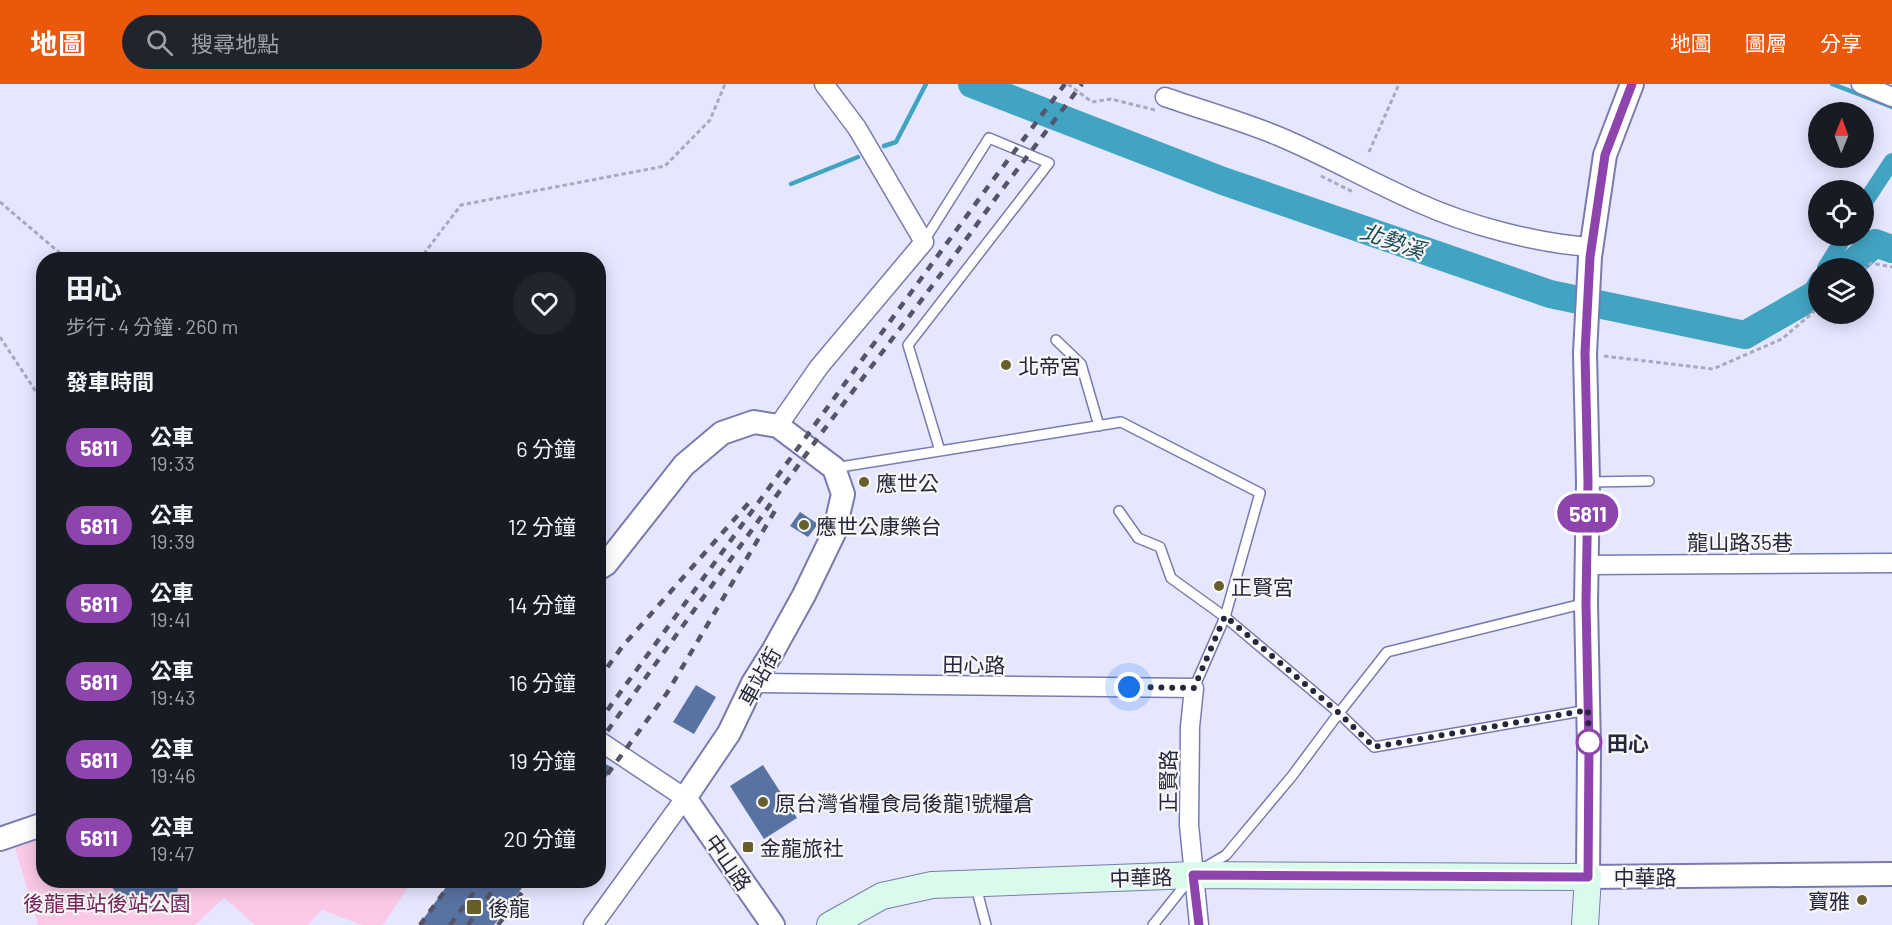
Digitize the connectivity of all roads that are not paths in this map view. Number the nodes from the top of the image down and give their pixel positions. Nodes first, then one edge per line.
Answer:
1 (824, 84) edge
2 (1632, 84) edge
3 (1861, 84) edge
4 (1165, 97) dead end
5 (1892, 97) edge
6 (924, 242) junction
7 (1591, 252) junction
8 (1056, 340) dead end
9 (778, 426) junction
10 (1099, 426) junction
11 (940, 451) junction
12 (834, 468) junction
13 (1649, 481) dead end
14 (1588, 482) junction
15 (1119, 511) dead end
16 (1892, 562) edge
17 (606, 564) edge
18 (1587, 565) junction
19 (1586, 603) junction
20 (1225, 616) junction
21 (753, 683) junction
22 (1194, 688) junction
23 (1588, 710) junction
24 (1339, 713) junction
25 (606, 745) edge
26 (685, 798) junction
27 (36, 827) edge
28 (0, 838) edge
29 (1892, 874) edge
30 (1193, 875) junction
31 (1588, 877) junction
32 (974, 882) junction
33 (593, 925) edge
34 (773, 925) edge
35 (830, 925) edge
36 (986, 925) edge
37 (1153, 925) edge
38 (1199, 925) edge
39 (1585, 925) edge

1 - 6 street
2 - 7 street
3 - 5 street
4 - 7 street
6 - 9 street
6 - 11 lane
7 - 14 street
8 - 10 lane
9 - 12 street
9 - 17 street
10 - 11 lane
10 - 20 lane
11 - 12 lane
12 - 21 street, 車站街
13 - 14 lane
14 - 18 street
15 - 20 lane
16 - 18 street, 龍山路35巷
18 - 19 street
19 - 23 street
19 - 24 lane
20 - 22 lane
20 - 24 lane
21 - 22 street, 田心路
21 - 26 street, 車站街
22 - 30 street, 正賢路
23 - 24 lane
23 - 31 street
24 - 30 lane
25 - 26 street
26 - 33 street, 車站街
26 - 34 street, 中山路
27 - 28 street
29 - 31 street, 中華路
30 - 31 main road, 中華路
30 - 32 main road, 中華路
30 - 37 lane
30 - 38 street, 正賢路
31 - 39 main road
32 - 35 main road, 中華路
32 - 36 lane

